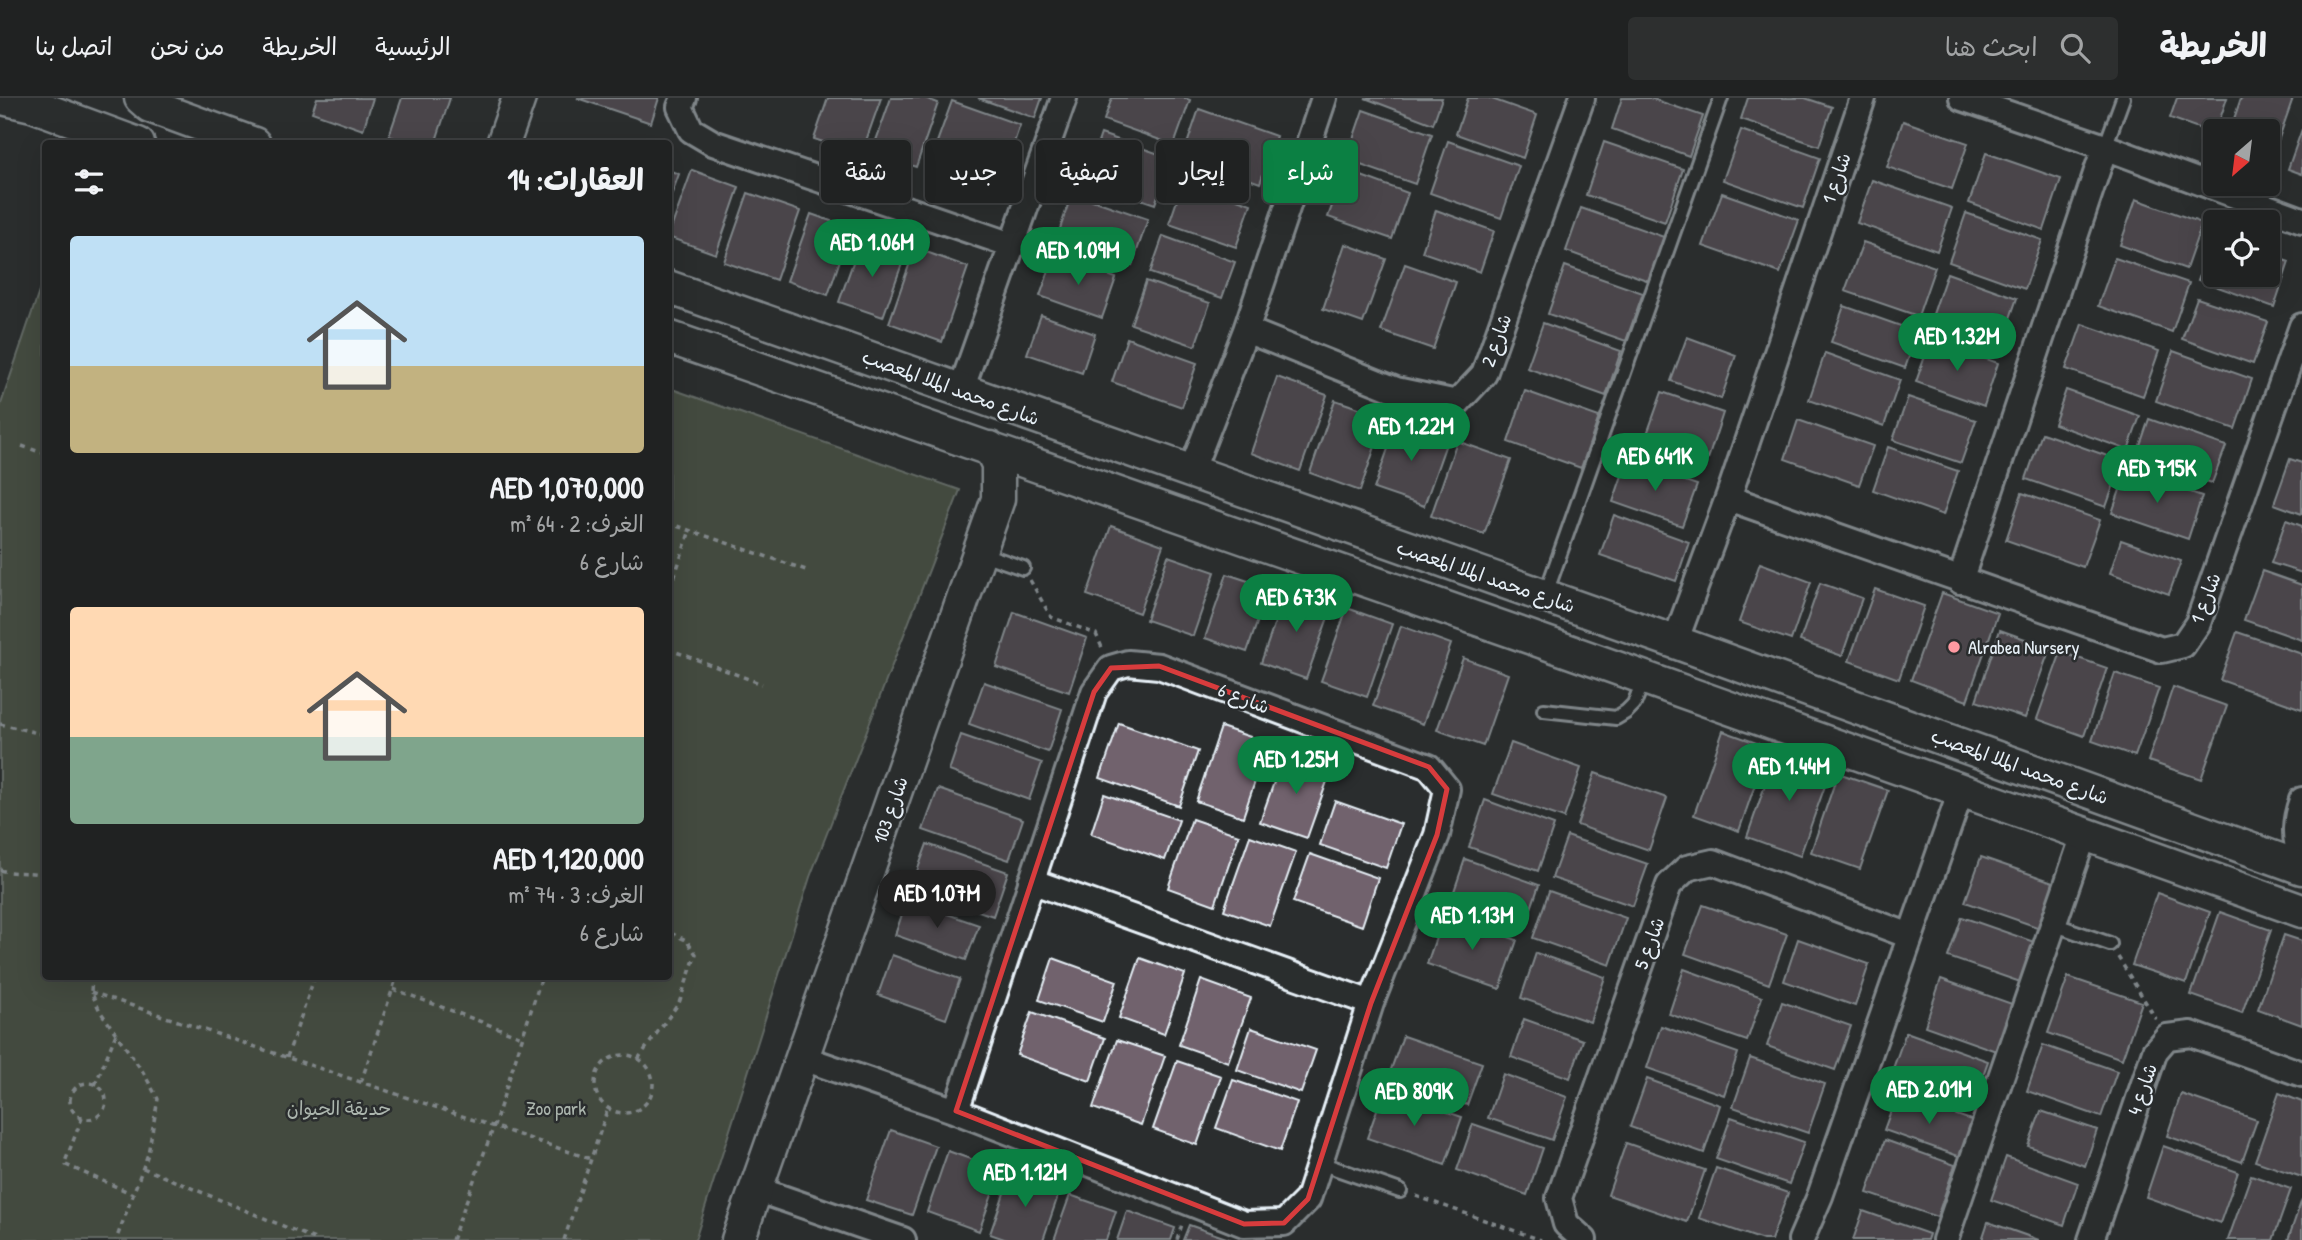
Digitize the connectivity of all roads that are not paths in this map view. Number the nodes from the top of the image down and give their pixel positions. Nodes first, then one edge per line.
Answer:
1 (2, 98) edge
2 (519, 98) edge
3 (684, 98) edge
4 (1064, 98) edge
5 (1324, 98) edge
6 (1582, 98) edge
7 (1721, 98) edge
8 (1863, 98) edge
9 (1962, 98) edge
10 (2123, 98) edge
11 (163, 106) edge
12 (109, 136) edge
13 (244, 140) edge
14 (504, 140) edge
15 (2105, 148) junction
16 (2302, 220) edge
17 (1012, 245) junction
18 (672, 289) edge
19 (708, 301) junction
20 (765, 320) junction
21 (2302, 326) edge
22 (1246, 330) junction
23 (676, 340) edge
24 (742, 363) junction
25 (961, 390) junction
26 (990, 448) junction
27 (1038, 465) junction
28 (1191, 472) junction
29 (1728, 498) junction
30 (998, 499) junction
31 (979, 553) junction
32 (1023, 568) road end
33 (1960, 581) junction
34 (1540, 595) junction
35 (1532, 638) junction
36 (1675, 642) junction
37 (1644, 678) junction
38 (1544, 710) dead end
39 (1961, 791) junction
40 (2119, 801) junction
41 (2299, 809) edge
42 (2090, 837) junction
43 (2253, 850) junction
44 (2302, 859) edge
45 (2302, 868) edge
46 (1031, 881) junction
47 (2302, 911) edge
48 (2053, 924) junction
49 (1910, 936) junction
50 (2110, 944) road end
51 (1371, 1003) junction
52 (803, 1058) junction
53 (2302, 1073) edge
54 (956, 1111) junction
55 (1320, 1163) junction
56 (756, 1189) junction
57 (1400, 1191) road end
58 (742, 1237) edge
59 (903, 1240) edge
60 (1584, 1240) edge
61 (1801, 1240) edge
62 (1945, 1240) edge
63 (2091, 1240) edge

1 - 12 street
2 - 14 street
3 - 17 street
4 - 17 street
5 - 22 street
6 - 22 street, شارع 2
7 - 34 lane
8 - 29 street, شارع 1
9 - 15 street
10 - 15 lane
11 - 12 street
11 - 13 street
15 - 16 street
15 - 33 street
17 - 25 street
18 - 19 street, شارع محمد الملا المعصب
19 - 20 street, شارع محمد الملا المعصب
19 - 23 street
20 - 24 street
20 - 25 street, شارع محمد الملا المعصب
21 - 33 street, شارع 1
22 - 28 street
23 - 24 street
24 - 26 street
25 - 28 street, شارع محمد الملا المعصب
26 - 27 street
26 - 30 street, شارع 103
27 - 30 street, شارع 103
27 - 35 street
28 - 34 street, شارع محمد الملا المعصب
29 - 33 street, شارع 1
29 - 36 street, شارع 1
30 - 31 street, شارع 103
31 - 32 lane
31 - 52 street, شارع 103
34 - 35 street
34 - 36 street, شارع محمد الملا المعصب
35 - 37 street
36 - 40 street, شارع محمد الملا المعصب
37 - 38 lane
37 - 39 street
39 - 42 street
39 - 49 street
40 - 42 street
40 - 43 street, شارع محمد الملا المعصب
41 - 43 street
41 - 44 street
42 - 47 street
42 - 48 street
43 - 45 street, شارع محمد الملا المعصب
46 - 51 street
46 - 51 street, شارع 6
46 - 54 street
48 - 50 lane
48 - 62 street
49 - 60 street, شارع 5
49 - 61 street
51 - 55 street, شارع 6
52 - 54 street, شارع 6
52 - 56 street, شارع 103
53 - 63 street, شارع 4
54 - 55 street, شارع 6
55 - 57 lane
56 - 58 street, شارع 103
56 - 59 street

